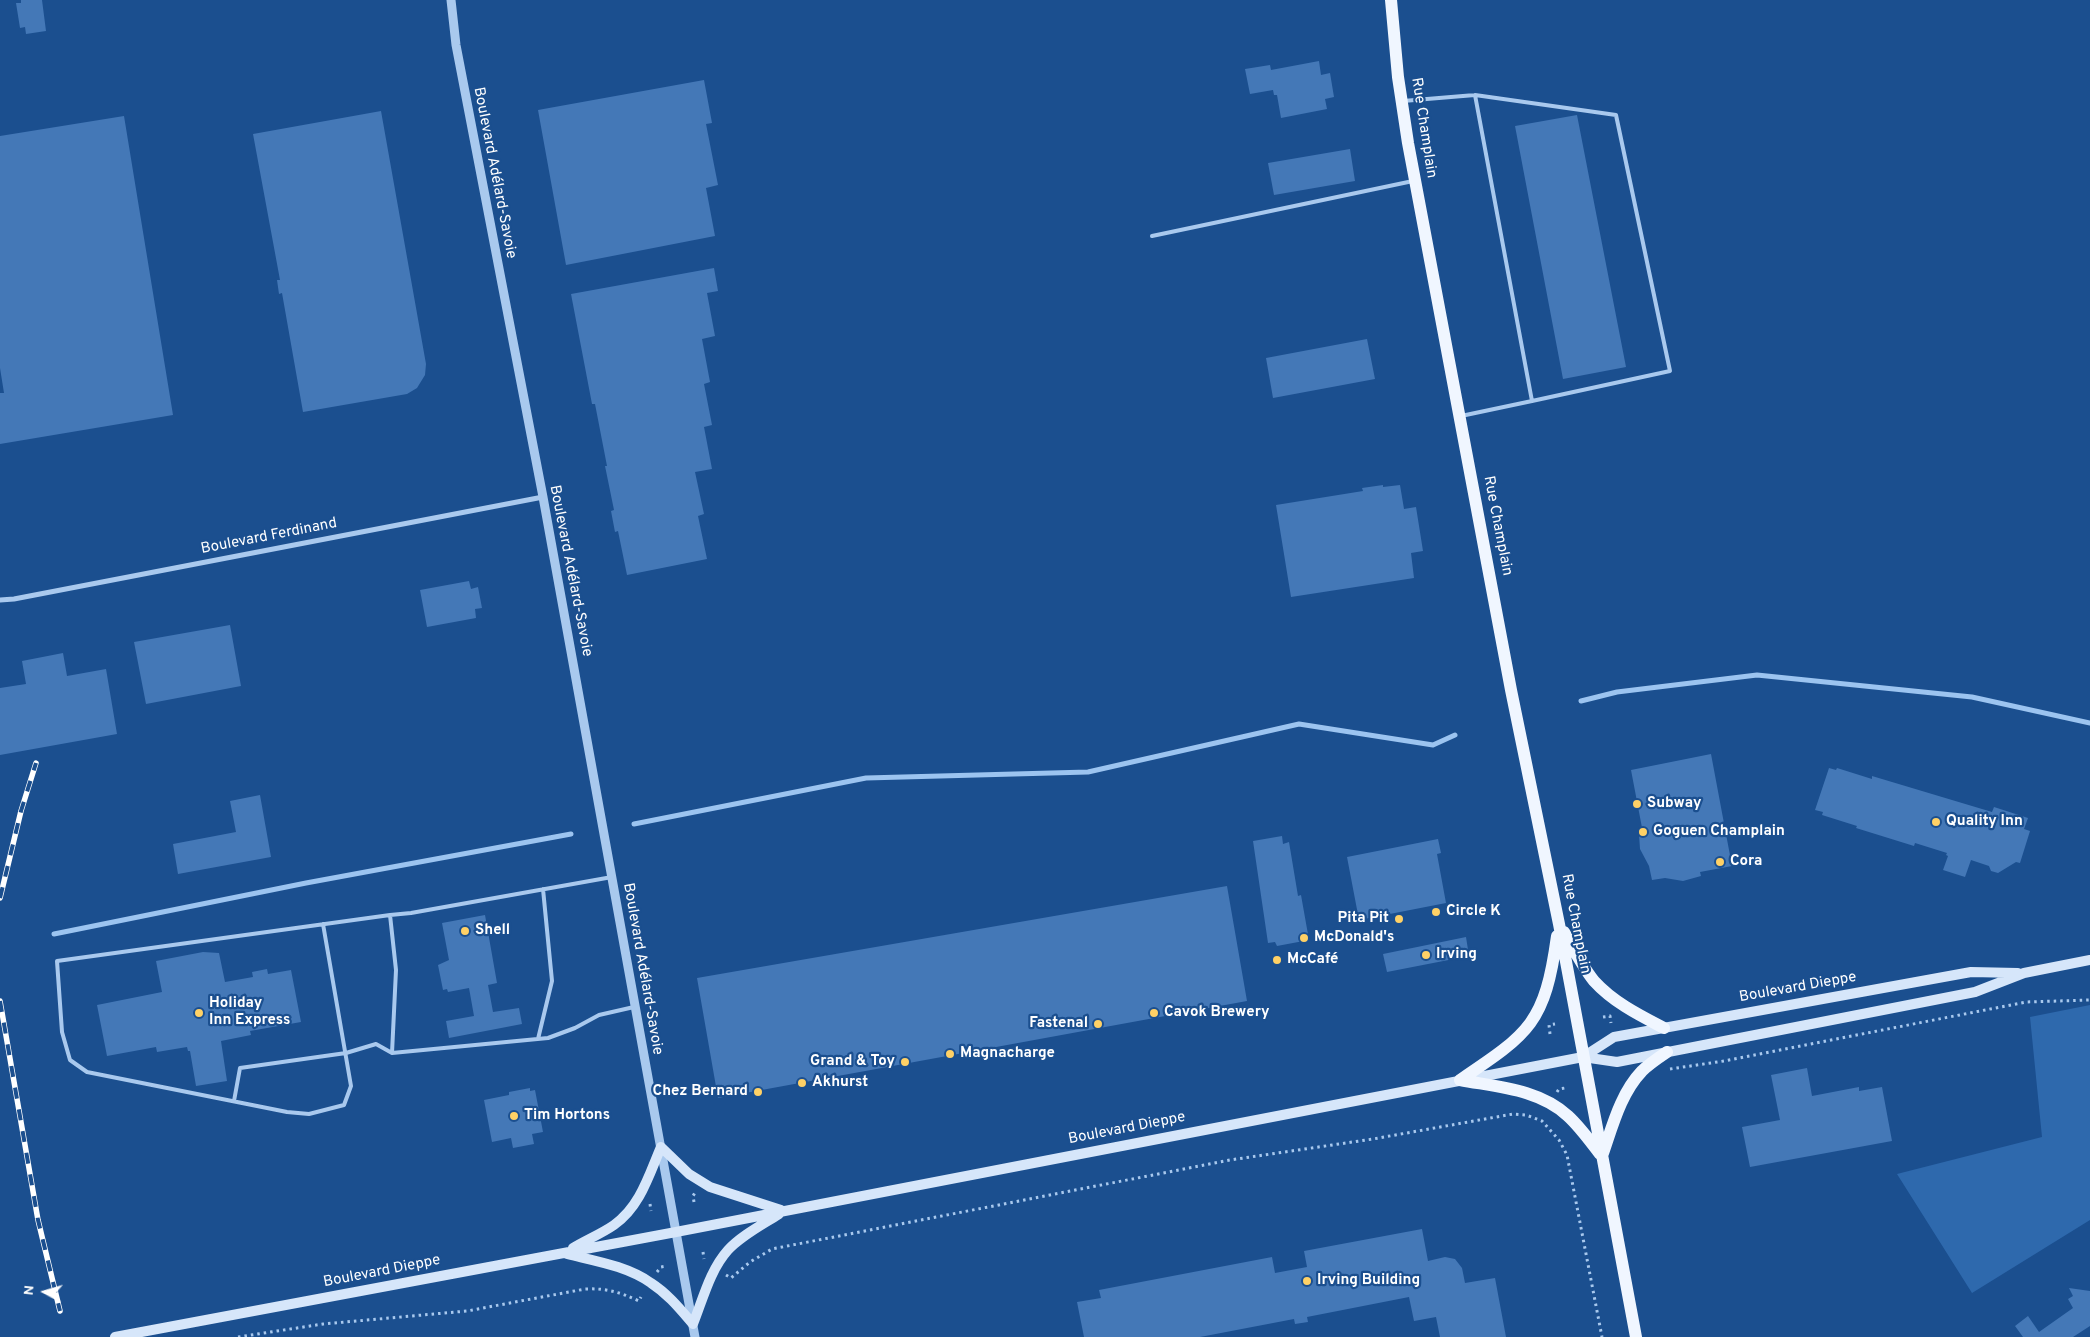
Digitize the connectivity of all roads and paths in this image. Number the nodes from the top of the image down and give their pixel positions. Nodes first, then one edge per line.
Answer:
1 (450, 0) edge
2 (1391, 0) edge
3 (1474, 95) junction
4 (1401, 102) junction
5 (1415, 181) junction
6 (1152, 236) dead end
7 (1532, 401) junction
8 (1459, 416) junction
9 (543, 497) junction
10 (0, 600) edge
11 (612, 876) junction
12 (542, 889) junction
13 (390, 915) junction
14 (324, 924) junction
15 (1559, 924) junction
16 (2090, 960) edge
17 (2024, 973) junction
18 (2090, 1000) edge
19 (635, 1006) junction
20 (1603, 1017) dead end
21 (1611, 1022) dead end
22 (1555, 1024) dead end
23 (1664, 1028) junction
24 (1550, 1034) dead end
25 (538, 1039) junction
26 (1667, 1052) junction
27 (346, 1053) junction
28 (392, 1053) junction
29 (1584, 1057) junction
30 (1664, 1073) dead end
31 (1460, 1080) junction
32 (1558, 1084) dead end
33 (1565, 1088) dead end
34 (234, 1102) junction
35 (661, 1147) junction
36 (1602, 1156) junction
37 (696, 1191) dead end
38 (693, 1196) junction
39 (688, 1197) dead end
40 (694, 1202) dead end
41 (784, 1211) junction
42 (676, 1232) junction
43 (703, 1252) dead end
44 (563, 1253) junction
45 (704, 1260) dead end
46 (659, 1261) dead end
47 (667, 1266) dead end
48 (661, 1267) junction
49 (657, 1272) dead end
50 (726, 1274) dead end
51 (642, 1296) dead end
52 (693, 1324) junction
53 (115, 1337) edge
54 (238, 1337) edge
55 (695, 1337) edge
56 (1602, 1337) edge
57 (1636, 1337) edge

1 - 9 street, Boulevard Adélard-Savoie
2 - 4 main road, Rue Champlain
3 - 4 lane
3 - 7 lane
3 - 7 lane
4 - 5 main road, Rue Champlain
5 - 6 lane
5 - 8 main road, Rue Champlain
7 - 8 lane
8 - 15 main road, Rue Champlain
9 - 10 street, Boulevard Ferdinand
9 - 11 street, Boulevard Adélard-Savoie
11 - 12 lane
11 - 19 street, Boulevard Adélard-Savoie
12 - 13 lane
12 - 25 lane
13 - 14 lane
13 - 28 lane
14 - 27 lane
14 - 34 lane
15 - 23 main road
15 - 29 main road, Rue Champlain
15 - 31 main road
16 - 17 main road, Boulevard Dieppe
17 - 23 main road, Boulevard Dieppe
17 - 26 main road, Boulevard Dieppe
18 - 30 path
19 - 25 lane
19 - 35 street, Boulevard Adélard-Savoie
20 - 21 path
22 - 24 path
23 - 29 main road, Boulevard Dieppe
25 - 28 lane
26 - 29 main road, Boulevard Dieppe
26 - 36 main road
27 - 28 lane
27 - 34 lane
27 - 34 lane
29 - 31 main road, Boulevard Dieppe
29 - 36 main road, Rue Champlain
31 - 36 main road
31 - 41 main road, Boulevard Dieppe
32 - 33 path
35 - 41 main road
35 - 42 street, Boulevard Adélard-Savoie
35 - 44 main road
36 - 57 main road
37 - 38 path
38 - 39 path
38 - 40 path
41 - 42 main road, Boulevard Dieppe
41 - 52 main road
42 - 44 main road, Boulevard Dieppe
42 - 52 street, Boulevard Adélard-Savoie
43 - 45 path
44 - 52 main road
44 - 53 main road, Boulevard Dieppe
46 - 48 path
47 - 48 path
48 - 49 path
50 - 56 path
51 - 54 path
52 - 55 street

